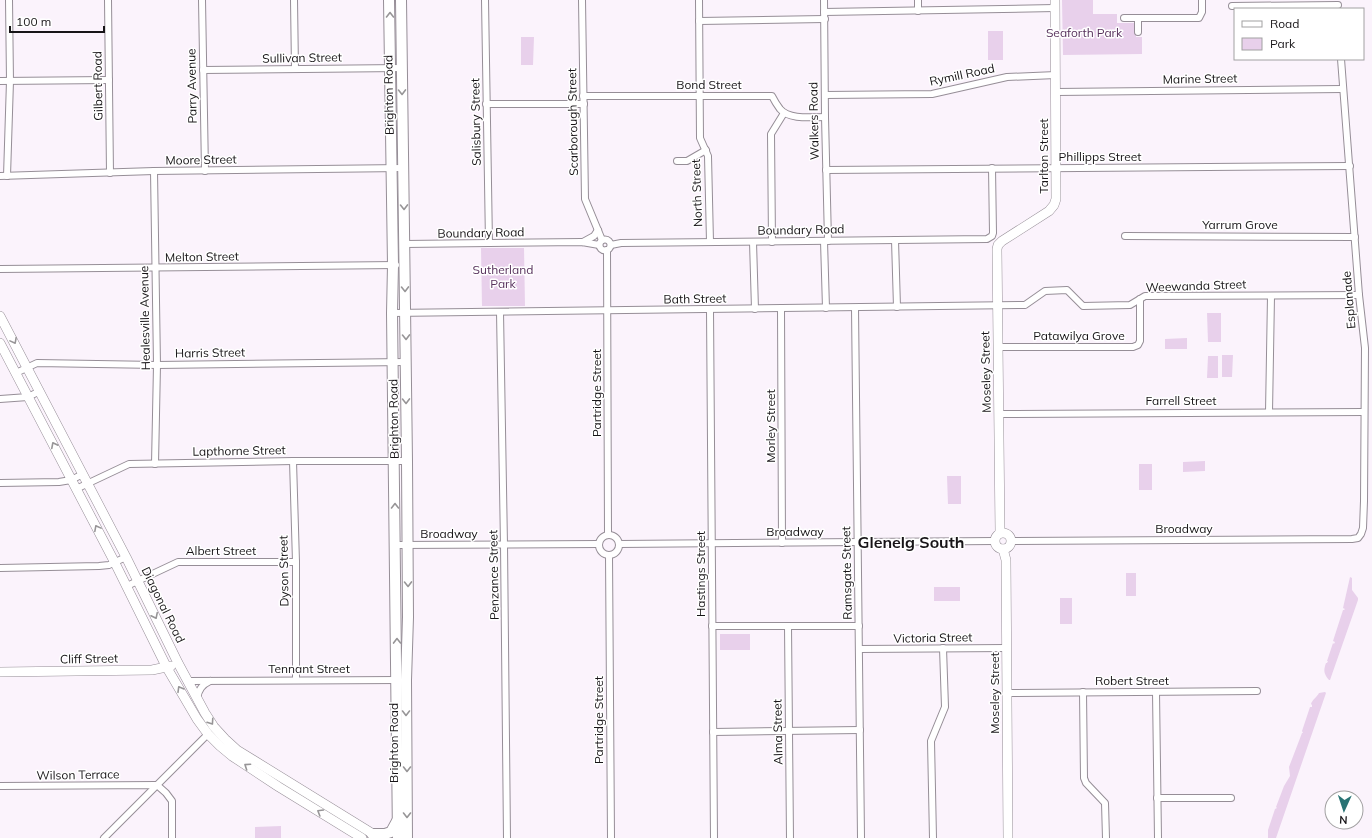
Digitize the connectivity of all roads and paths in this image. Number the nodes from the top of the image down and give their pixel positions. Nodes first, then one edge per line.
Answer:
1 (9, 0) edge
2 (108, 0) edge
3 (202, 0) edge
4 (294, 0) edge
5 (389, 0) edge
6 (401, 0) edge
7 (485, 0) edge
8 (582, 0) edge
9 (699, 0) edge
10 (824, 0) edge
11 (918, 0) edge
12 (1202, 0) edge
13 (1055, 4) edge
14 (1338, 5) edge
15 (1232, 6) dead end
16 (918, 11) junction
17 (824, 16) junction
18 (1124, 18) dead end
19 (1138, 18) junction
20 (699, 21) junction
21 (1138, 32) dead end
22 (1341, 60) edge
23 (390, 68) junction
24 (402, 68) junction
25 (295, 69) junction
26 (203, 70) junction
27 (1056, 75) junction
28 (109, 80) junction
29 (0, 81) edge
30 (10, 81) junction
31 (1343, 89) junction
32 (1056, 92) junction
33 (825, 95) junction
34 (583, 96) junction
35 (700, 96) junction
36 (486, 104) junction
37 (584, 104) junction
38 (784, 113) junction
39 (825, 117) junction
40 (706, 150) junction
41 (677, 161) dead end
42 (1350, 166) junction
43 (403, 168) junction
44 (992, 168) junction
45 (1056, 168) junction
46 (392, 169) junction
47 (826, 170) junction
48 (154, 171) junction
49 (205, 171) junction
50 (110, 173) junction
51 (3, 176) edge
52 (598, 230) junction
53 (1126, 236) dead end
54 (1355, 237) junction
55 (895, 240) junction
56 (826, 241) junction
57 (582, 242) junction
58 (601, 242) junction
59 (710, 242) junction
60 (753, 242) junction
61 (772, 242) junction
62 (489, 243) junction
63 (404, 244) junction
64 (609, 247) junction
65 (393, 266) junction
66 (405, 266) junction
67 (156, 268) junction
68 (0, 269) edge
69 (1359, 295) junction
70 (1271, 296) junction
71 (1140, 299) junction
72 (998, 306) junction
73 (897, 307) junction
74 (826, 308) junction
75 (854, 308) junction
76 (755, 309) junction
77 (781, 309) junction
78 (710, 310) junction
79 (607, 311) junction
80 (500, 312) junction
81 (392, 313) junction
82 (405, 313) junction
83 (0, 316) edge
84 (0, 343) edge
85 (998, 347) junction
86 (394, 361) junction
87 (406, 362) junction
88 (157, 365) junction
89 (28, 367) junction
90 (16, 373) junction
91 (40, 391) junction
92 (28, 397) junction
93 (0, 399) edge
94 (1270, 412) junction
95 (1364, 412) junction
96 (999, 414) junction
97 (293, 461) junction
98 (395, 461) junction
99 (407, 461) junction
100 (155, 464) junction
101 (83, 474) junction
102 (72, 480) junction
103 (0, 483) edge
104 (88, 483) junction
105 (76, 489) junction
106 (608, 535) junction
107 (997, 537) junction
108 (1358, 538) joint
109 (1011, 541) junction
110 (711, 543) junction
111 (782, 543) junction
112 (858, 543) junction
113 (599, 544) junction
114 (619, 544) junction
115 (395, 545) junction
116 (407, 545) junction
117 (504, 546) junction
118 (1004, 549) junction
119 (609, 555) junction
120 (126, 556) junction
121 (296, 562) junction
122 (115, 563) junction
123 (0, 568) edge
124 (138, 581) junction
125 (127, 586) junction
126 (712, 626) junction
127 (788, 626) junction
128 (859, 626) junction
129 (943, 648) junction
130 (1007, 648) junction
131 (859, 649) junction
132 (161, 656) junction
133 (178, 663) junction
134 (167, 668) junction
135 (148, 670) junction
136 (0, 672) edge
137 (212, 680) junction
138 (296, 680) junction
139 (402, 680) junction
140 (187, 681) junction
141 (1257, 691) dead end
142 (1083, 692) junction
143 (1156, 692) junction
144 (1007, 693) junction
145 (197, 699) junction
146 (860, 730) junction
147 (789, 731) junction
148 (713, 732) junction
149 (208, 734) junction
150 (157, 785) junction
151 (0, 786) edge
152 (1157, 798) junction
153 (1231, 798) dead end
154 (398, 820) junction
155 (371, 837) edge
156 (104, 838) edge
157 (172, 838) edge
158 (398, 838) edge
159 (407, 838) edge
160 (507, 838) edge
161 (611, 838) edge
162 (714, 838) edge
163 (790, 838) edge
164 (861, 838) edge
165 (933, 838) edge
166 (1008, 838) edge
167 (1106, 838) edge
168 (1158, 838) edge

1 - 30 street
2 - 28 street, Gilbert Road
3 - 26 street, Parry Avenue
4 - 25 street
23 -> 5 main road, Brighton Road
6 - 24 main road, Brighton Road
7 - 36 street, Salisbury Street
8 - 34 street, Scarborough Street
9 - 20 street, North Street
10 - 17 street, Walkers Road
11 - 16 street
12 - 19 street
13 - 16 street
13 - 27 main road, Tarlton Street
14 - 15 street
16 - 17 street
17 - 20 street
17 - 33 street, Walkers Road
18 - 19 street
19 - 21 street
20 - 35 street, North Street
22 - 31 street, Esplanade
23 - 24 street, Sullivan Street
23 - 25 street, Sullivan Street
23 - 46 main road, Brighton Road
24 -> 43 main road, Brighton Road
25 - 26 street, Sullivan Street
26 - 49 street, Parry Avenue
27 - 32 main road, Tarlton Street
27 - 33 street, Rymill Road
28 - 30 street
28 - 50 street, Gilbert Road
29 - 30 street
30 - 51 street
31 - 32 street, Marine Street
31 - 42 street, Esplanade
32 - 45 main road, Tarlton Street
33 - 39 street, Walkers Road
34 - 35 street, Bond Street
34 - 37 street, Scarborough Street
35 - 38 street, Bond Street
35 - 40 street, North Street
36 - 37 street
36 - 62 street, Salisbury Street
37 - 52 street, Scarborough Street
38 - 39 street
38 - 61 street
39 - 47 street, Walkers Road
40 - 41 street
40 - 59 street, North Street
42 - 45 street, Phillipps Street
42 - 54 street, Esplanade
43 - 46 street, Moore Street
43 -> 63 main road, Brighton Road
44 - 45 street, Phillipps Street
44 - 47 street, Phillipps Street
44 - 55 street, Boundary Road
45 - 72 main road, Tarlton Street
46 - 49 street, Moore Street
46 - 65 main road, Brighton Road
47 - 56 street, Walkers Road
48 - 49 street, Moore Street
48 - 50 street, Moore Street
48 - 67 street, Healesville Avenue
50 - 51 street, Moore Street
52 - 57 street
52 - 58 street, Scarborough Street
53 - 54 street, Yarrum Grove
54 - 69 street, Esplanade
55 - 56 street, Boundary Road
55 - 73 street
56 - 61 street, Boundary Road
56 - 74 street, Walkers Road
57 - 58 street, Boundary Road
57 - 62 street, Boundary Road
58 - 64 street
58 - 64 street
59 - 60 street, Boundary Road
59 - 64 street, Boundary Road
60 - 61 street, Boundary Road
60 - 76 street
62 - 63 street, Boundary Road
63 - 66 main road, Brighton Road
64 - 79 street, Partridge Street
65 - 66 street, Melton Street
65 - 67 street, Melton Street
65 - 81 main road, Brighton Road
66 -> 82 main road, Brighton Road
67 - 68 street, Melton Street
67 - 88 street, Healesville Avenue
69 - 70 street, Weewanda Street
69 - 95 street, Esplanade
70 - 71 street, Weewanda Street
70 - 94 street
71 - 72 street, Weewanda Street
71 - 85 street, Patawilya Grove
72 - 73 street, Bath Street
72 - 85 main road, Moseley Street
73 - 75 street, Bath Street
74 - 75 street, Bath Street
74 - 77 street, Bath Street
75 - 112 street, Ramsgate Street
76 - 77 street, Bath Street
76 - 78 street, Bath Street
77 - 111 street, Morley Street
78 - 79 street, Bath Street
78 - 110 street, Hastings Street
79 - 80 street, Bath Street
79 - 106 street, Partridge Street
80 - 82 street, Bath Street
80 - 117 street, Penzance Street
81 - 82 street, Bath Street
81 - 86 main road, Brighton Road
82 -> 87 main road, Brighton Road
83 -> 89 main road, Diagonal Road
84 - 90 main road, Diagonal Road
85 - 96 main road, Moseley Street
86 - 87 street, Harris Street
86 - 88 street, Harris Street
86 - 98 main road, Brighton Road
87 -> 99 main road, Brighton Road
88 - 89 street, Harris Street
88 - 100 street, Healesville Avenue
89 - 90 street, Harris Street
89 - 91 main road, Diagonal Road
90 - 92 main road, Diagonal Road
91 - 92 street
91 - 101 main road, Diagonal Road
92 - 93 street
102 -> 92 main road, Diagonal Road
94 - 95 street, Farrell Street
94 - 96 street, Farrell Street
95 - 108 street, Esplanade
96 - 107 main road, Moseley Street
97 - 98 street, Lapthorne Street
97 - 100 street, Lapthorne Street
97 - 121 street, Dyson Street
98 - 99 street, Lapthorne Street
115 -> 98 main road, Brighton Road
99 - 116 main road, Brighton Road
100 - 104 street, Lapthorne Street
101 - 102 street
101 - 104 main road, Diagonal Road
102 - 103 street
102 - 105 main road, Diagonal Road
104 - 105 street, Lapthorne Street
104 - 120 main road, Diagonal Road
122 -> 105 main road, Diagonal Road
106 - 113 street
106 - 114 street
107 - 109 main road
107 - 112 street, Broadway
107 - 118 main road
108 - 109 street, Broadway
109 - 118 main road
110 - 111 street, Broadway
110 - 114 street, Broadway
110 - 126 street, Hastings Street
111 - 112 street, Broadway
112 - 128 street, Ramsgate Street
113 - 117 street, Broadway
113 - 119 street
114 - 119 street
115 - 116 street, Broadway
139 -> 115 main road, Brighton Road
116 - 117 street, Broadway
116 -> 139 main road, Brighton Road
117 - 160 street, Penzance Street
118 - 130 main road, Moseley Street
119 - 161 street, Partridge Street
120 - 122 street
120 - 124 main road, Diagonal Road
121 - 124 street, Albert Street
121 - 138 street, Dyson Street
122 - 123 street
122 - 125 main road, Diagonal Road
124 - 125 street, Albert Street
124 -> 133 main road, Diagonal Road
125 - 132 main road, Diagonal Road
126 - 127 street
126 - 148 street, Hastings Street
127 - 128 street
127 - 147 street, Alma Street
128 - 131 street, Ramsgate Street
129 - 130 street, Victoria Street
129 - 131 street, Victoria Street
129 - 165 street
130 - 144 main road, Moseley Street
131 - 146 street, Ramsgate Street
132 - 134 main road, Diagonal Road
132 - 135 main road
133 - 134 main road, Cliff Street
133 - 140 main road, Diagonal Road
134 - 135 main road, Cliff Street
149 -> 134 main road, Diagonal Road
135 - 136 main road, Cliff Street
137 - 138 street, Tennant Street
137 - 140 street, Tennant Street
137 - 145 street
138 - 139 street, Tennant Street
139 - 154 main road, Brighton Road
139 -> 159 main road, Brighton Road
140 - 145 main road, Diagonal Road
141 - 143 street, Robert Street
142 - 143 street, Robert Street
142 - 144 street, Robert Street
142 - 167 street
143 - 152 street
144 - 166 main road, Moseley Street
145 -> 155 main road, Diagonal Road
146 - 147 street
146 - 164 street, Ramsgate Street
147 - 148 street
147 - 163 street, Alma Street
148 - 162 street, Hastings Street
149 - 150 street
155 -> 149 main road, Diagonal Road
150 - 151 street, Wilson Terrace
150 - 156 street
150 - 157 street
152 - 153 street
152 - 168 street
154 - 155 main road
154 - 158 main road, Brighton Road

